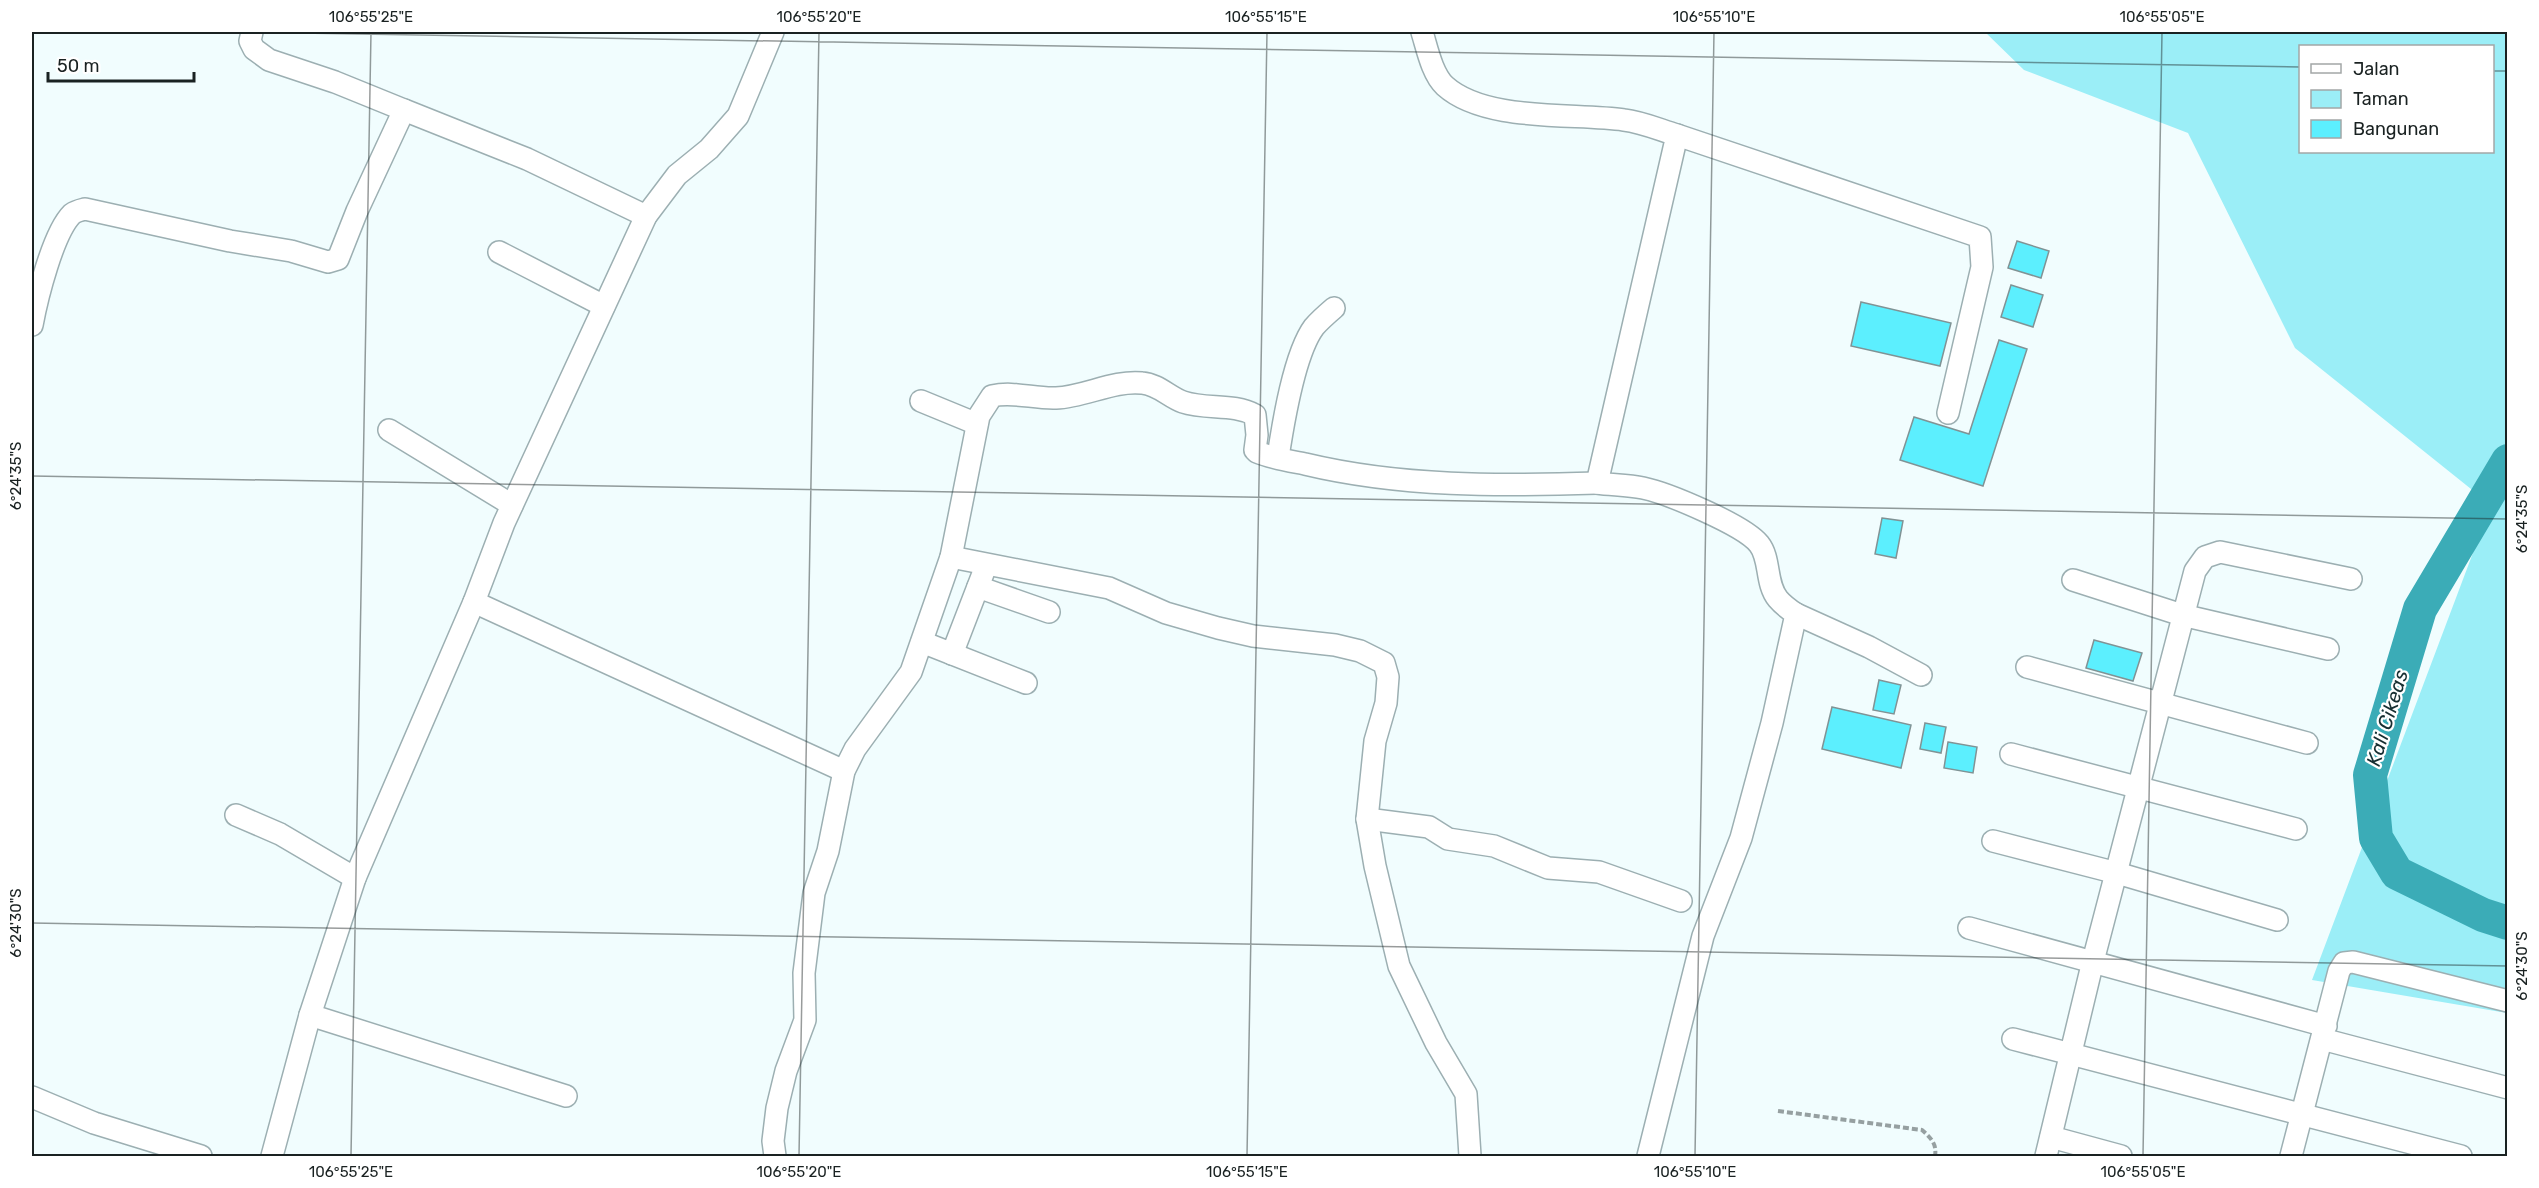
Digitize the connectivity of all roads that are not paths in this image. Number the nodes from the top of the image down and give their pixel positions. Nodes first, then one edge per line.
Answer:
1 (252, 32) edge
2 (773, 32) edge
3 (1422, 32) edge
4 (404, 110) junction
5 (1677, 135) junction
6 (646, 216) junction
7 (499, 252) dead end
8 (34, 300) edge
9 (604, 306) junction
10 (1334, 308) dead end
11 (32, 325) edge
12 (921, 401) dead end
13 (1948, 413) dead end
14 (977, 424) junction
15 (389, 430) dead end
16 (1278, 457) junction
17 (1597, 483) junction
18 (512, 505) junction
19 (951, 557) junction
20 (2351, 579) dead end
21 (2073, 580) dead end
22 (474, 602) junction
23 (1049, 612) dead end
24 (1796, 614) junction
25 (2182, 615) junction
26 (922, 642) junction
27 (2328, 650) dead end
28 (952, 654) junction
29 (2027, 667) dead end
30 (1921, 675) dead end
31 (1026, 683) dead end
32 (2160, 703) junction
33 (2307, 743) dead end
34 (2012, 754) dead end
35 (844, 771) junction
36 (2138, 788) junction
37 (236, 815) dead end
38 (1367, 819) junction
39 (2296, 829) dead end
40 (1992, 841) dead end
41 (2117, 873) junction
42 (355, 878) junction
43 (1681, 901) dead end
44 (2277, 920) dead end
45 (1969, 928) dead end
46 (2093, 961) junction
47 (2508, 1001) edge
48 (310, 1015) junction
49 (2324, 1033) junction
50 (2013, 1039) dead end
51 (2069, 1056) junction
52 (2508, 1088) edge
53 (566, 1096) dead end
54 (32, 1097) edge
55 (2302, 1114) junction
56 (2048, 1147) edge
57 (201, 1156) edge
58 (272, 1156) edge
59 (774, 1156) edge
60 (1470, 1156) edge
61 (1648, 1156) edge
62 (2121, 1156) edge
63 (2291, 1156) edge
64 (2461, 1156) edge

1 - 4 street
2 - 6 street
3 - 5 street
4 - 6 street
4 - 8 street
5 - 13 street
5 - 17 street
6 - 9 street
7 - 9 street
8 - 11 street
9 - 18 street
10 - 16 street
12 - 14 street
14 - 16 street
14 - 19 street
15 - 18 street
16 - 17 street
17 - 24 street
18 - 22 street
19 - 26 street
19 - 38 street
20 - 25 street
21 - 25 street
22 - 35 street
22 - 42 street
23 - 28 street
24 - 30 street
24 - 61 street
25 - 27 street
25 - 32 street
26 - 28 street
26 - 35 street
28 - 31 street
29 - 32 street
32 - 33 street
32 - 36 street
34 - 36 street
35 - 59 street
36 - 39 street
36 - 41 street
37 - 42 street
38 - 43 street
38 - 60 street
40 - 41 street
41 - 44 street
41 - 46 street
42 - 48 street
45 - 46 street
46 - 49 street
46 - 51 street
47 - 49 street
48 - 53 street
48 - 58 street
49 - 52 street
49 - 55 street
50 - 51 street
51 - 55 street
51 - 56 street
54 - 57 street
55 - 63 street
55 - 64 street
56 - 62 street

